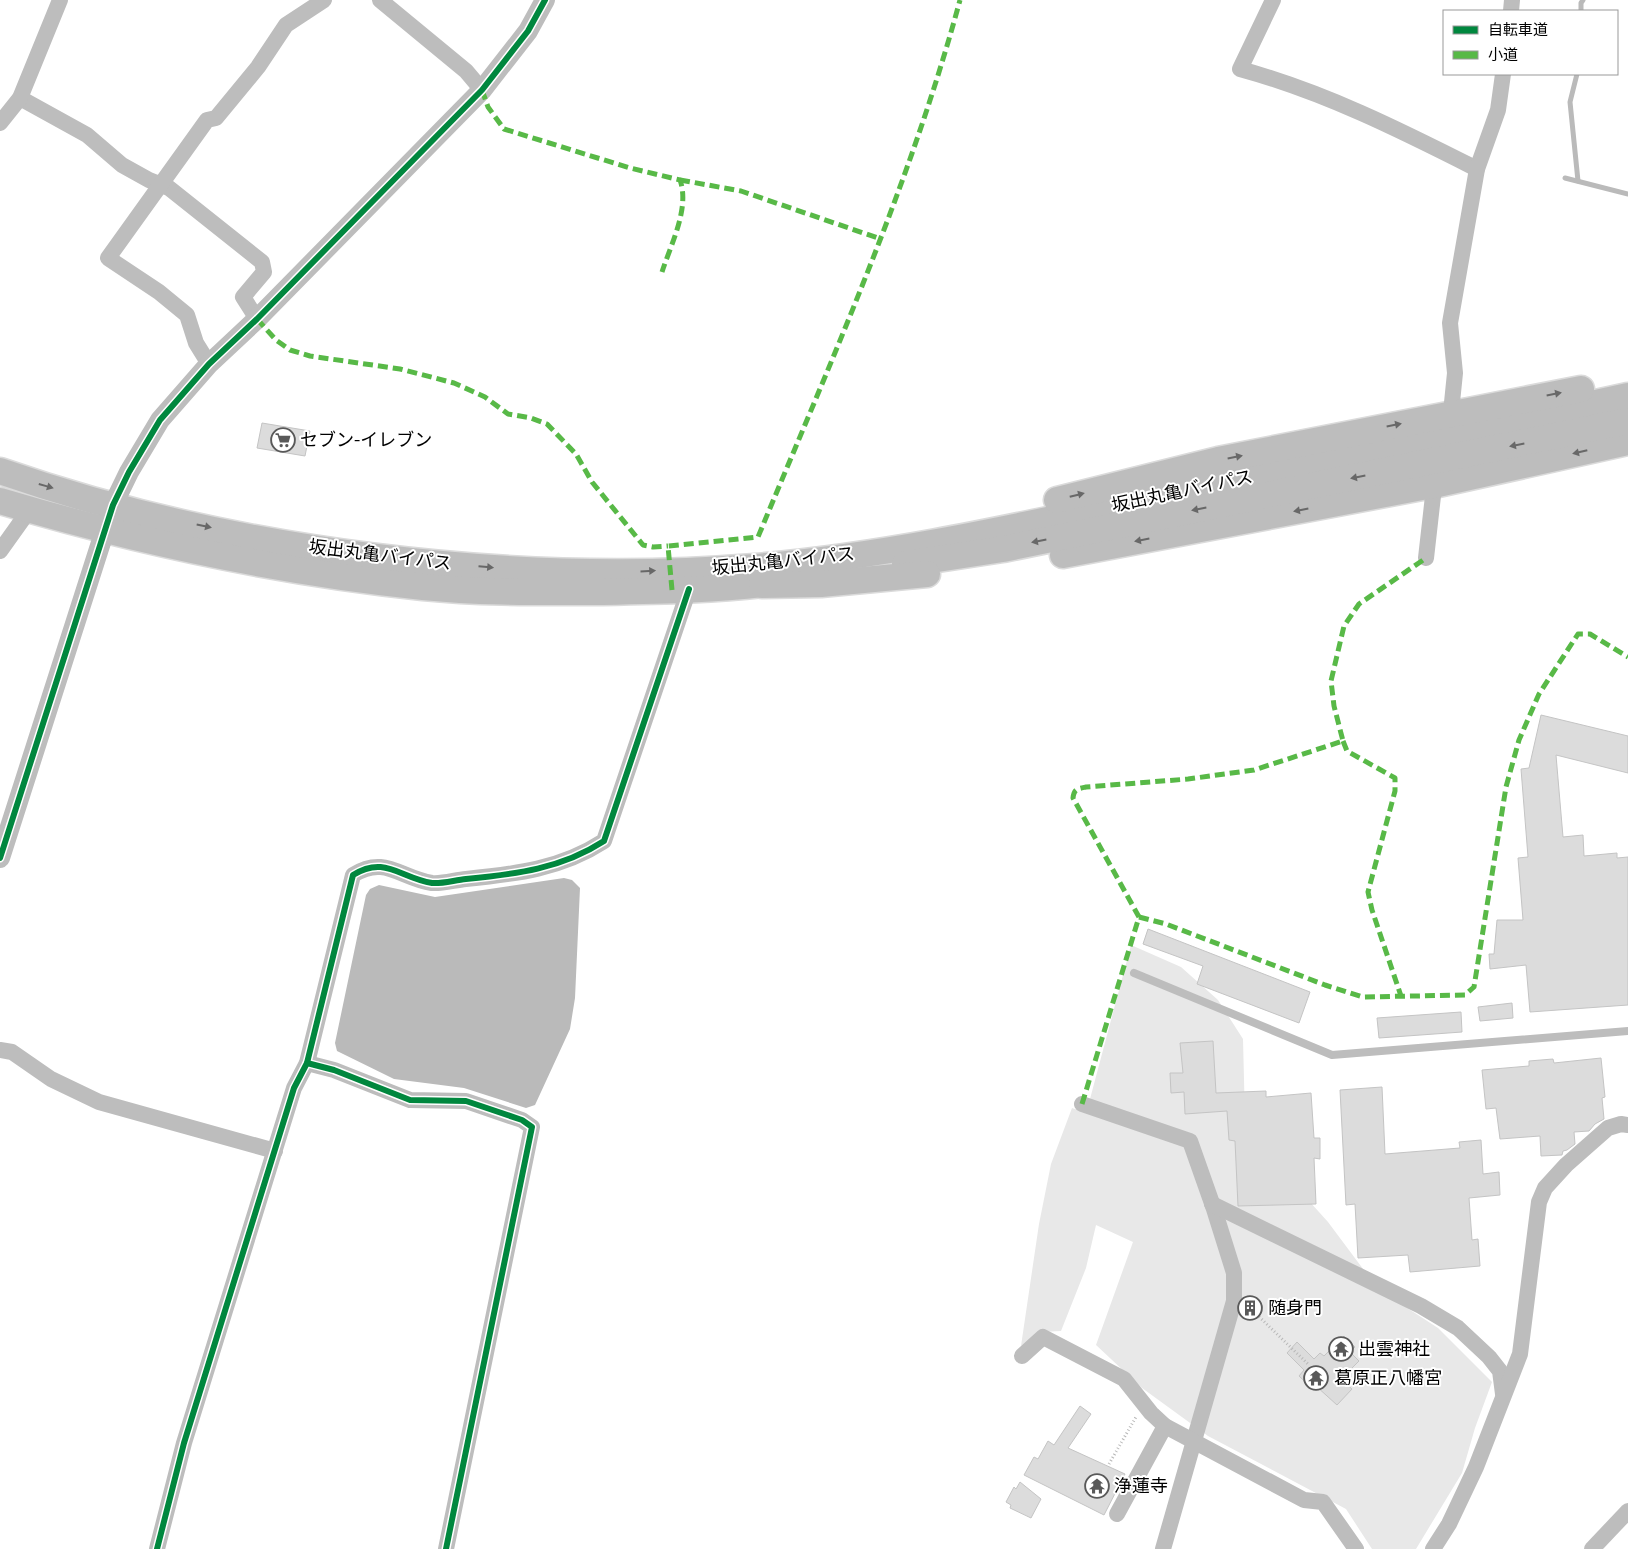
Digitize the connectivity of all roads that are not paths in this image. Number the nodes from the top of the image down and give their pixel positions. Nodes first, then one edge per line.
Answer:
1 (60, 0) edge
2 (324, 0) edge
3 (380, 0) edge
4 (545, 0) edge
5 (1273, 0) edge
6 (1503, 75) edge
7 (482, 90) junction
8 (20, 98) junction
9 (0, 123) edge
10 (1477, 169) junction
11 (160, 185) junction
12 (257, 319) junction
13 (210, 364) junction
14 (1628, 380) edge
15 (1628, 396) edge
16 (1452, 418) junction
17 (1628, 421) edge
18 (1564, 423) junction
19 (1628, 442) edge
20 (0, 471) edge
21 (1438, 481) junction
22 (0, 500) edge
23 (113, 506) junction
24 (30, 509) junction
25 (105, 530) junction
26 (0, 552) edge
27 (843, 556) junction
28 (1426, 558) dead end
29 (759, 585) junction
30 (689, 589) junction
31 (0, 858) edge
32 (1134, 973) dead end
33 (1628, 1031) edge
34 (0, 1050) edge
35 (307, 1063) junction
36 (1082, 1104) dead end
37 (1628, 1124) edge
38 (274, 1151) junction
39 (1212, 1204) junction
40 (1022, 1356) dead end
41 (1504, 1396) junction
42 (1165, 1426) junction
43 (1194, 1441) junction
44 (1628, 1511) edge
45 (1117, 1514) dead end
46 (157, 1549) edge
47 (446, 1549) edge
48 (1163, 1549) edge
49 (1356, 1549) edge
50 (1432, 1549) edge
51 (1592, 1549) edge

1 - 8 street
2 - 11 street
3 - 7 street
4 - 7 street
5 - 10 street
6 - 10 street
7 - 12 street
8 - 9 street
8 - 11 street
10 - 16 street
11 - 12 street
11 - 13 street
12 - 13 street
13 - 23 street
16 -> 14 highway
15 - 18 highway
27 -> 16 highway
17 - 18 highway
18 - 27 highway, 坂出丸亀バイパス
18 -> 29 highway, 坂出丸亀バイパス
19 -> 21 highway
20 -> 23 highway, 坂出丸亀バイパス
21 - 28 street
21 -> 29 highway
22 - 24 highway, 坂出丸亀バイパス
23 - 25 street
23 -> 27 highway, 坂出丸亀バイパス
24 - 25 highway, 坂出丸亀バイパス
24 - 26 street
25 - 30 highway, 坂出丸亀バイパス
25 - 31 street
29 - 30 highway, 坂出丸亀バイパス
30 - 35 street
32 - 33 lane
34 - 38 street
35 - 38 street
35 - 47 street
36 - 39 street
37 - 41 street
38 - 46 street
39 - 41 street
39 - 43 street
40 - 42 street
41 - 50 street
42 - 43 street
42 - 45 street
43 - 48 street
43 - 49 street
44 - 51 street

